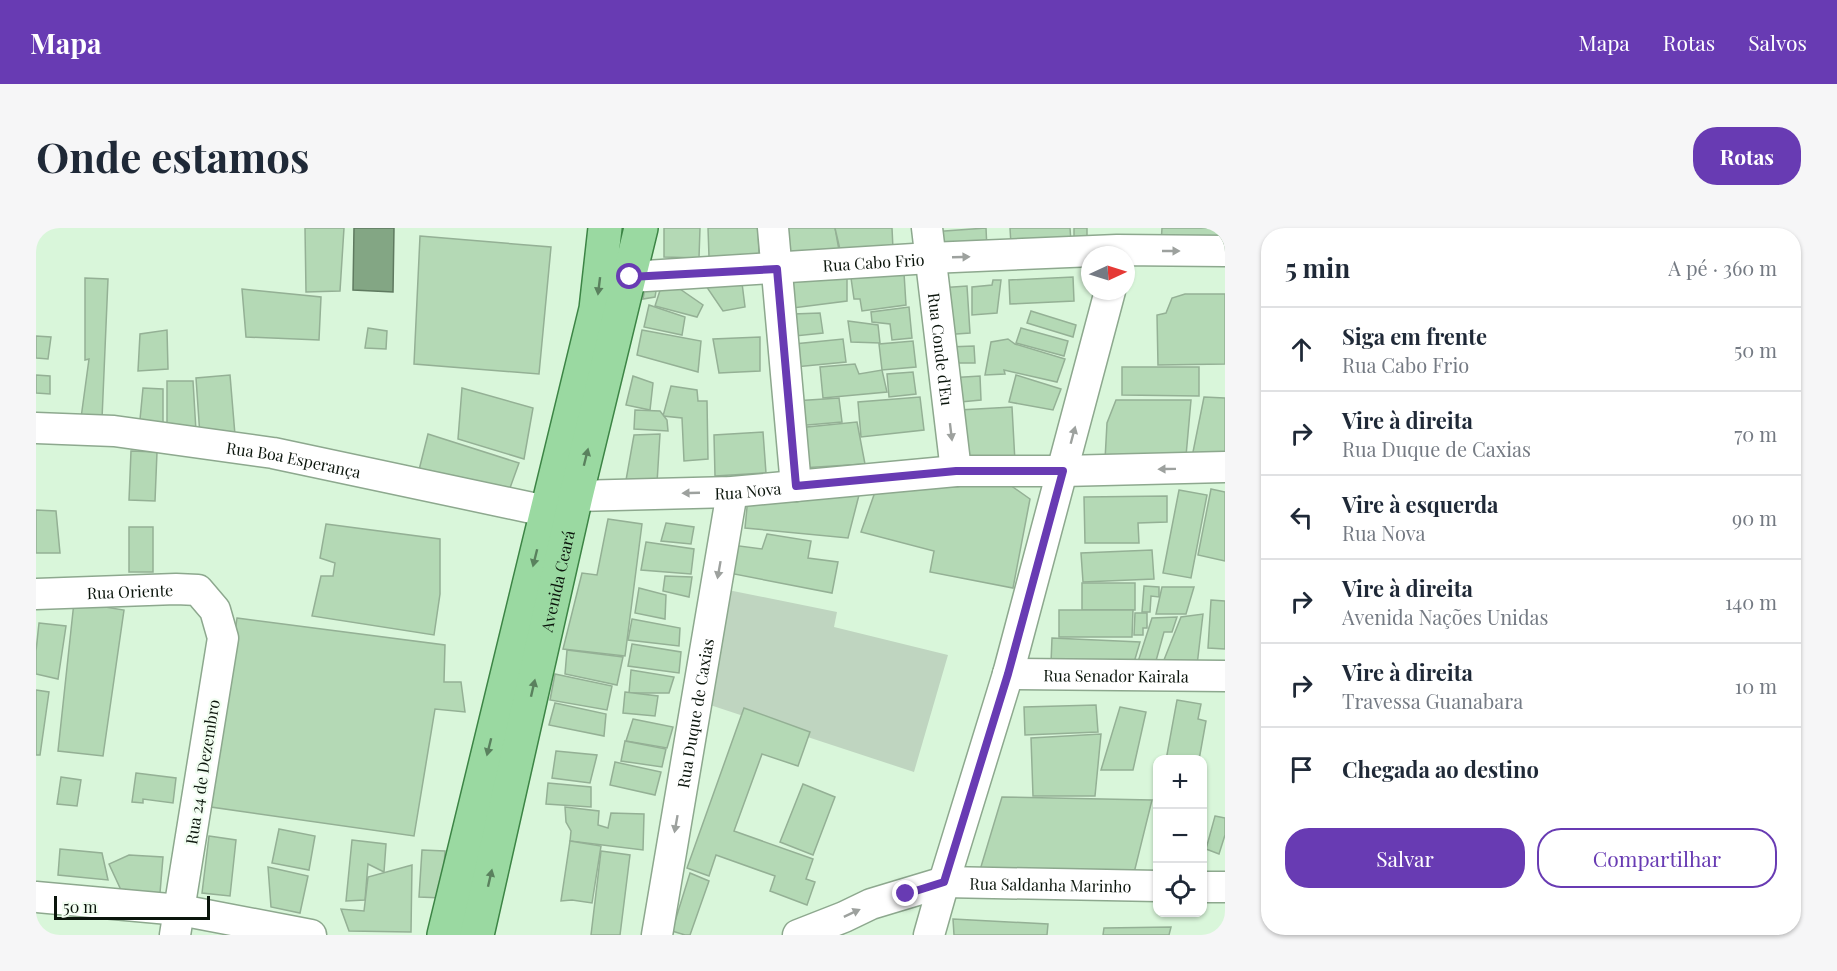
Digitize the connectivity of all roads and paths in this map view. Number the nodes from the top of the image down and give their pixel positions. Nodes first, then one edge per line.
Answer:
1 (605, 228) edge
2 (641, 228) edge
3 (773, 228) edge
4 (927, 228) edge
5 (1117, 244) edge
6 (1225, 251) edge
7 (930, 258) junction
8 (777, 269) junction
9 (630, 277) junction
10 (1108, 300) edge
11 (36, 428) edge
12 (1225, 467) edge
13 (956, 471) junction
14 (1063, 471) junction
15 (796, 486) junction
16 (732, 492) junction
17 (576, 496) junction
18 (546, 511) junction
19 (36, 594) edge
20 (215, 610) joint
21 (1008, 674) junction
22 (1225, 676) edge
23 (944, 882) junction
24 (1153, 886) edge
25 (1207, 886) edge
26 (1225, 887) edge
27 (36, 897) edge
28 (178, 922) edge
29 (311, 935) edge
30 (444, 935) edge
31 (477, 935) edge
32 (657, 935) edge
33 (798, 935) edge
34 (929, 935) edge

1 -> 18 main road, Avenida Ceará
2 - 9 main road, Avenida Ceará
3 - 8 street
4 - 7 street, Rua Conde d'Eu
5 -> 6 street, Rua Cabo Frio
7 -> 5 street, Rua Cabo Frio
7 - 8 street, Rua Cabo Frio
7 -> 13 street, Rua Conde d'Eu
8 - 9 street, Rua Cabo Frio
8 - 15 street
17 -> 9 main road, Avenida Ceará
14 -> 10 street
11 - 18 street, Rua Boa Esperança
12 -> 14 street, Rua Nova
13 - 14 street, Rua Nova
13 - 15 street, Rua Nova
14 - 21 street
15 - 16 street, Rua Nova
16 -> 17 street, Rua Nova
16 -> 32 street, Rua Duque de Caxias
31 -> 17 main road, Avenida Ceará
18 -> 30 main road, Avenida Ceará
19 - 20 street, Rua Oriente
20 - 28 street, Rua 24 de Dezembro
21 - 22 street, Rua Senador Kairala
21 - 23 street
23 - 24 street, Rua Saldanha Marinho
33 -> 23 street, Rua Saldanha Marinho
23 - 34 street
25 - 26 street
27 - 28 street
28 - 29 street

